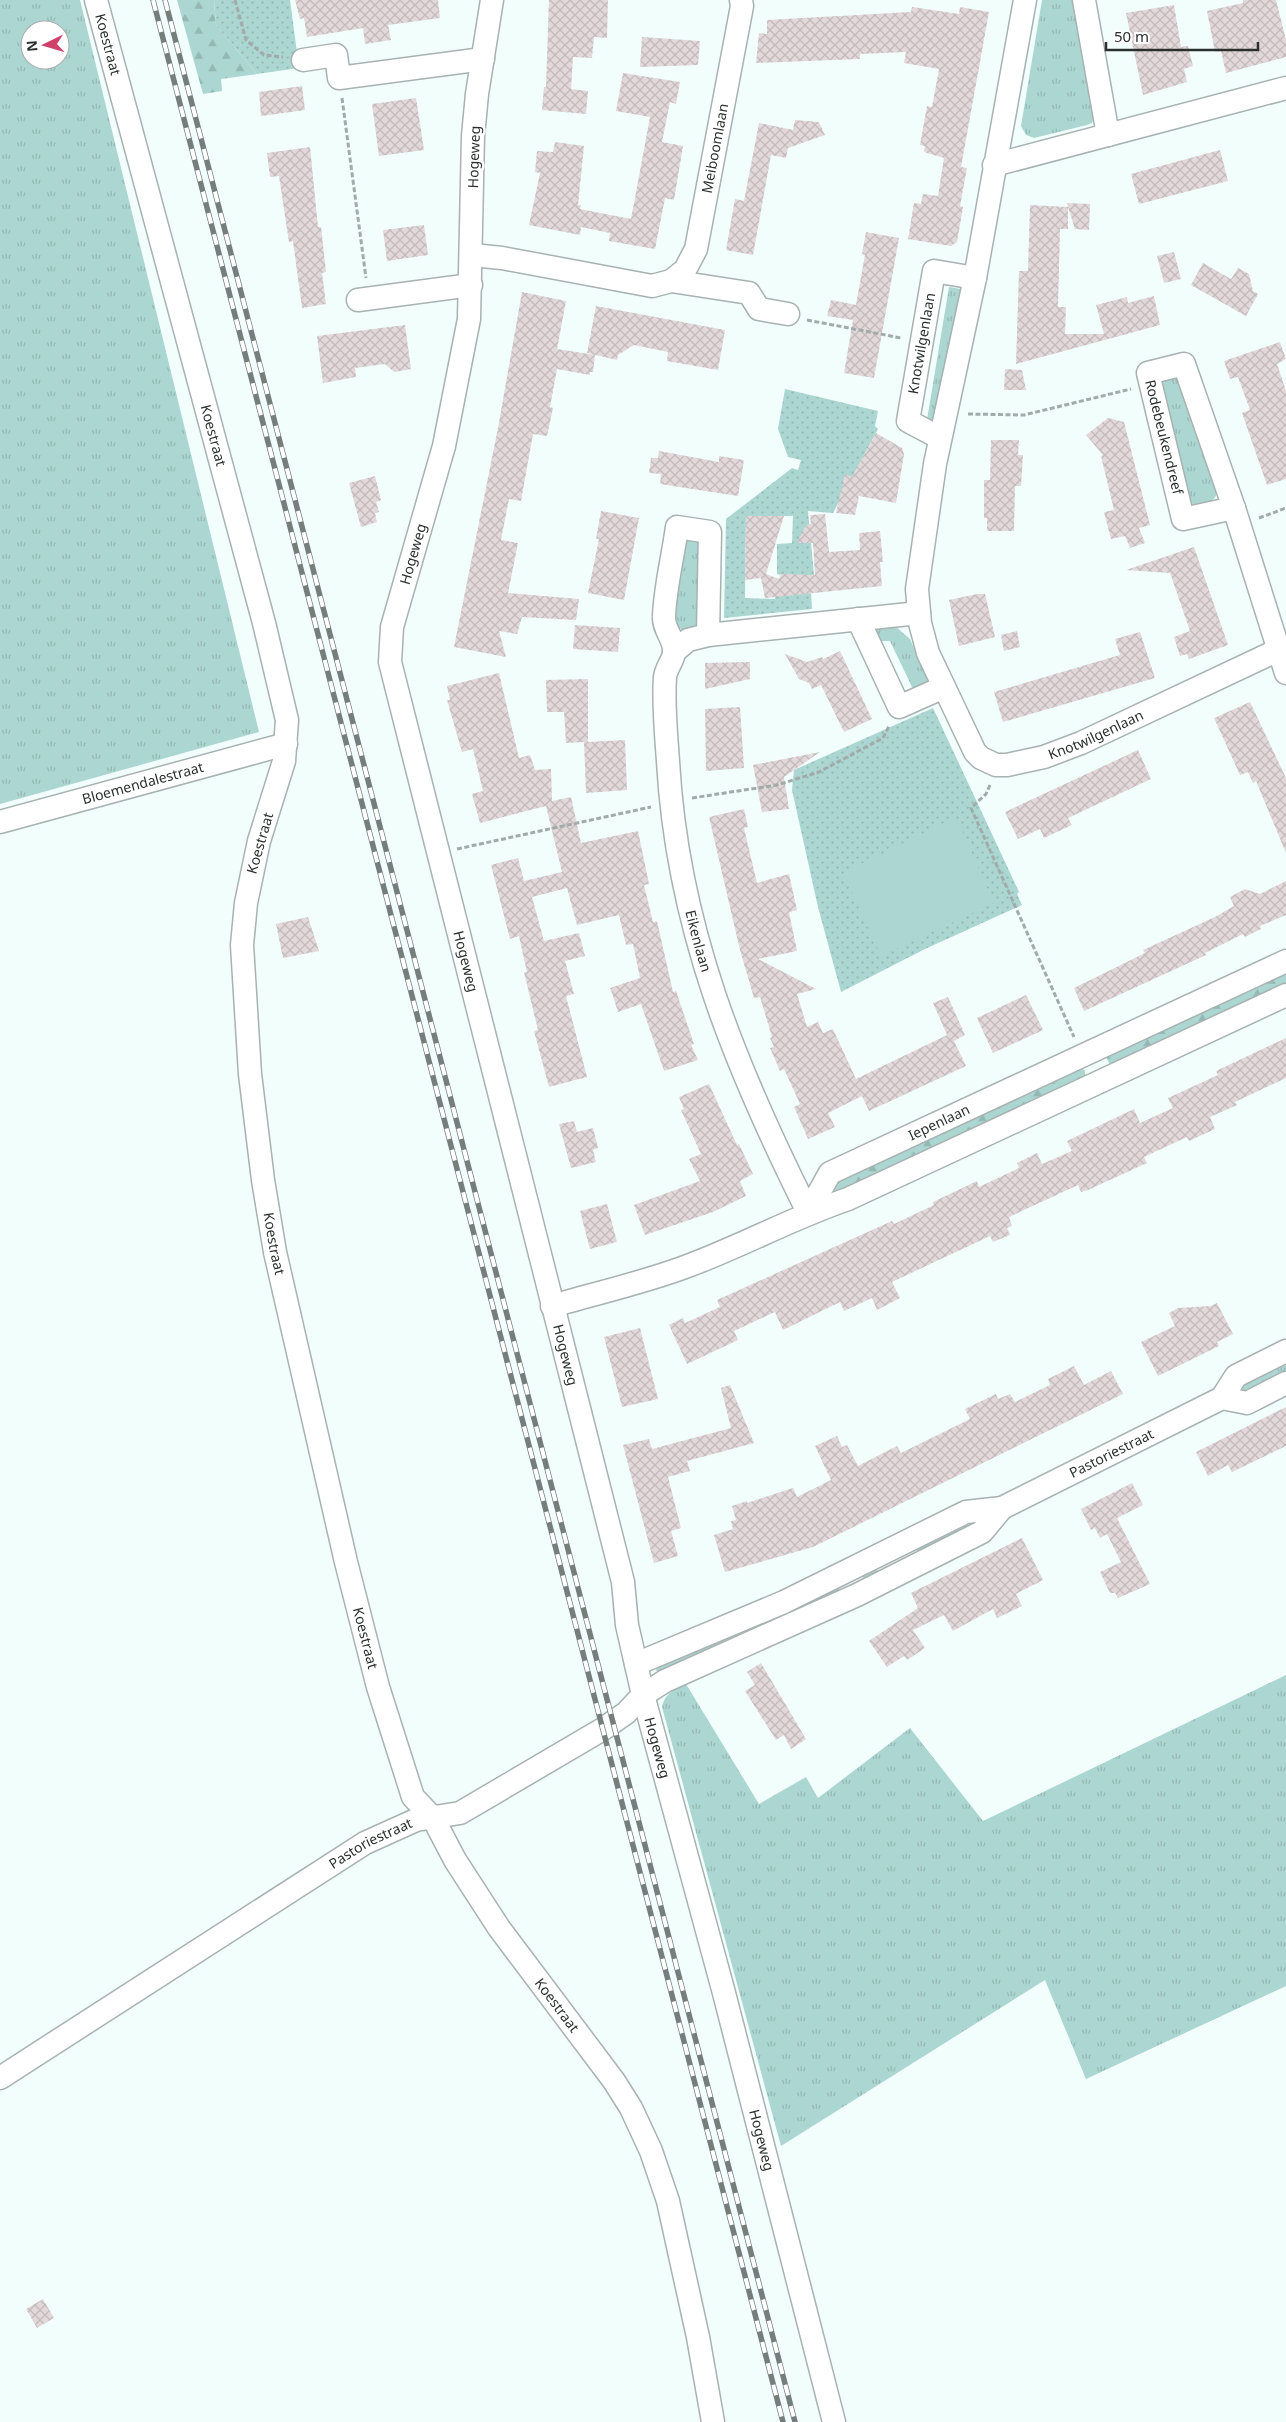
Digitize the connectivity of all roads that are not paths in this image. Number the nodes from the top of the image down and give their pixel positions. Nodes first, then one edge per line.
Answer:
1 (96, 0) edge
2 (492, 0) edge
3 (1025, 0) edge
4 (1084, 0) edge
5 (743, 2) edge
6 (483, 59) junction
7 (303, 60) dead end
8 (1286, 88) edge
9 (1108, 135) junction
10 (994, 165) junction
11 (472, 255) junction
12 (975, 278) junction
13 (671, 281) junction
14 (471, 285) junction
15 (363, 299) road end
16 (788, 314) road end
17 (940, 438) junction
18 (1236, 516) junction
19 (919, 613) junction
20 (858, 619) junction
21 (708, 635) junction
22 (1278, 650) junction
23 (674, 652) junction
24 (1286, 673) edge
25 (944, 687) junction
26 (286, 744) junction
27 (0, 822) edge
28 (1286, 961) edge
29 (1286, 995) edge
30 (1089, 1052) junction
31 (1102, 1081) junction
32 (808, 1212) junction
33 (552, 1306) junction
34 (1286, 1351) edge
35 (1286, 1383) edge
36 (1222, 1398) junction
37 (1002, 1508) junction
38 (844, 1572) junction
39 (857, 1595) junction
40 (745, 1619) junction
41 (756, 1641) junction
42 (636, 1664) junction
43 (643, 1694) junction
44 (433, 1818) junction
45 (0, 2078) edge
46 (713, 2422) edge
47 (834, 2422) edge

1 - 26 street, Koestraat
2 - 6 street, Hogeweg
3 - 10 street
4 - 9 street
5 - 13 street, Meiboomlaan
6 - 7 street
6 - 11 street, Hogeweg
8 - 9 street
9 - 10 street
10 - 12 street
11 - 13 street
11 - 14 street, Hogeweg
12 - 17 street
12 - 17 street, Knotwilgenlaan
13 - 16 street
14 - 15 street
14 - 33 street, Hogeweg
17 - 19 street
18 - 18 street, Rodebeukendreef
18 - 22 street, Rodebeukendreef
19 - 20 street
19 - 25 street
20 - 21 street
20 - 25 street
21 - 23 street
21 - 23 street
22 - 24 street, Rodebeukendreef
22 - 25 street, Knotwilgenlaan
23 - 32 street, Eikenlaan
26 - 27 street, Bloemendalestraat
26 - 44 street, Koestraat
28 - 30 street, Iepenlaan
29 - 31 street
30 - 31 street
30 - 32 street, Iepenlaan
31 - 32 street
32 - 33 street
33 - 42 street, Hogeweg
34 - 36 street
35 - 36 street
36 - 37 street, Pastoriestraat
37 - 38 street, Pastoriestraat
37 - 39 street, Pastoriestraat
38 - 39 street
38 - 40 street, Pastoriestraat
39 - 41 street, Pastoriestraat
40 - 41 street
40 - 42 street, Pastoriestraat
41 - 43 street, Pastoriestraat
42 - 43 street, Hogeweg
43 - 44 street, Pastoriestraat
43 - 47 street, Hogeweg
44 - 45 street, Pastoriestraat
44 - 46 street, Koestraat

